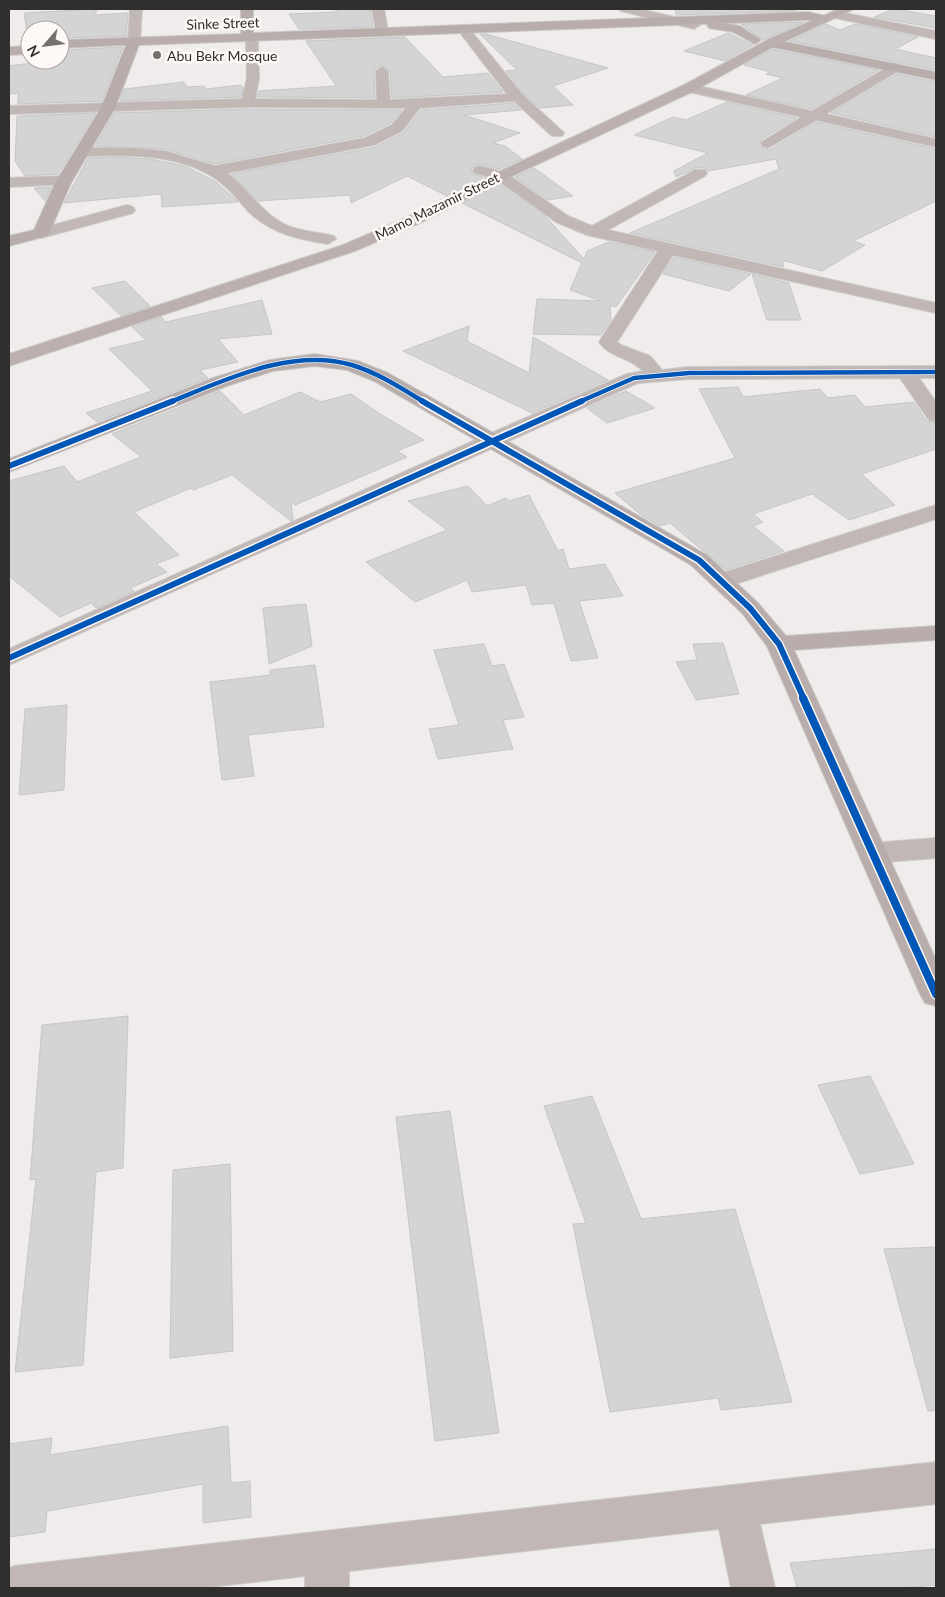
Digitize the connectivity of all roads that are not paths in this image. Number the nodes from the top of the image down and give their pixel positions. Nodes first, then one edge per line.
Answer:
1 (136, 9) edge
2 (247, 9) edge
3 (378, 9) edge
4 (625, 9) edge
5 (821, 16) edge
6 (680, 21) junction
7 (694, 25) junction
8 (713, 25) junction
9 (382, 32) junction
10 (466, 34) junction
11 (936, 35) edge
12 (250, 39) junction
13 (754, 40) junction
14 (70, 44) edge
15 (133, 44) junction
16 (771, 44) junction
17 (70, 48) edge
18 (696, 67) dead end
19 (895, 68) junction
20 (382, 71) dead end
21 (936, 76) edge
22 (689, 88) junction
23 (517, 97) junction
24 (248, 102) junction
25 (416, 104) junction
26 (384, 105) junction
27 (108, 108) junction
28 (9, 110) edge
29 (816, 115) junction
30 (574, 124) dead end
31 (557, 133) junction
32 (936, 143) edge
33 (768, 144) dead end
34 (82, 152) junction
35 (480, 170) junction
36 (213, 171) junction
37 (700, 173) dead end
38 (501, 176) junction
39 (463, 178) dead end
40 (64, 181) junction
41 (9, 183) edge
42 (127, 210) dead end
43 (346, 232) dead end
44 (593, 232) junction
45 (41, 233) junction
46 (328, 239) junction
47 (9, 241) edge
48 (668, 248) junction
49 (272, 258) dead end
50 (936, 308) edge
51 (9, 360) edge
52 (905, 372) junction
53 (936, 372) edge
54 (656, 374) junction
55 (936, 416) edge
56 (489, 441) junction
57 (9, 466) edge
58 (936, 512) edge
59 (721, 581) junction
60 (936, 633) edge
61 (779, 644) junction
62 (9, 658) edge
63 (936, 848) edge
64 (873, 853) junction
65 (936, 994) edge
66 (936, 1483) edge
67 (735, 1506) junction
68 (327, 1570) edge
69 (14, 1588) edge
70 (753, 1588) edge

1 - 15 street
2 - 12 street
3 - 9 street
4 - 6 street
5 - 6 street, Sinke Street
5 - 8 street, Sinke Street
5 - 11 street
5 - 13 main road
5 - 16 main road, Mamo Mazamir Street
6 - 7 street
6 - 9 street, Sinke Street
7 - 8 street, Sinke Street
7 - 10 street, Sinke Street
8 - 13 main road
9 - 12 street, Sinke Street
10 - 12 street, Sinke Street
10 - 23 street
12 - 15 street, Sinke Street
12 - 24 street
13 - 18 main road
14 - 15 street, Sinke Street
15 - 17 street, Sinke Street
15 - 27 street
16 - 19 street
16 - 22 main road, Mamo Mazamir Street
19 - 21 street
19 - 29 street
20 - 26 street
22 - 29 street
22 - 38 main road, Mamo Mazamir Street
23 - 25 street
23 - 31 street
24 - 26 street
24 - 27 street
25 - 26 street
25 - 36 street
27 - 28 street
27 - 34 street
29 - 32 street
29 - 33 street
30 - 31 main road, Mamo Mazamir Street
31 - 35 main road, Mamo Mazamir Street
34 - 36 street
34 - 40 street
35 - 38 street
35 - 39 main road, Mamo Mazamir Street
36 - 46 street
37 - 44 street
38 - 44 street
38 - 51 main road, Mamo Mazamir Street
40 - 41 street
40 - 45 street
42 - 45 street
43 - 46 main road
44 - 48 street
45 - 47 street
46 - 49 main road
48 - 50 street
48 - 54 street
52 - 53 street
52 - 54 street
52 - 55 street
54 - 56 street
56 - 57 street
56 - 59 street
56 - 62 street
58 - 59 street
59 - 61 street
60 - 61 street
61 - 64 street
63 - 64 street
64 - 65 street
66 - 67 street
67 - 68 street
67 - 70 street
68 - 69 street

